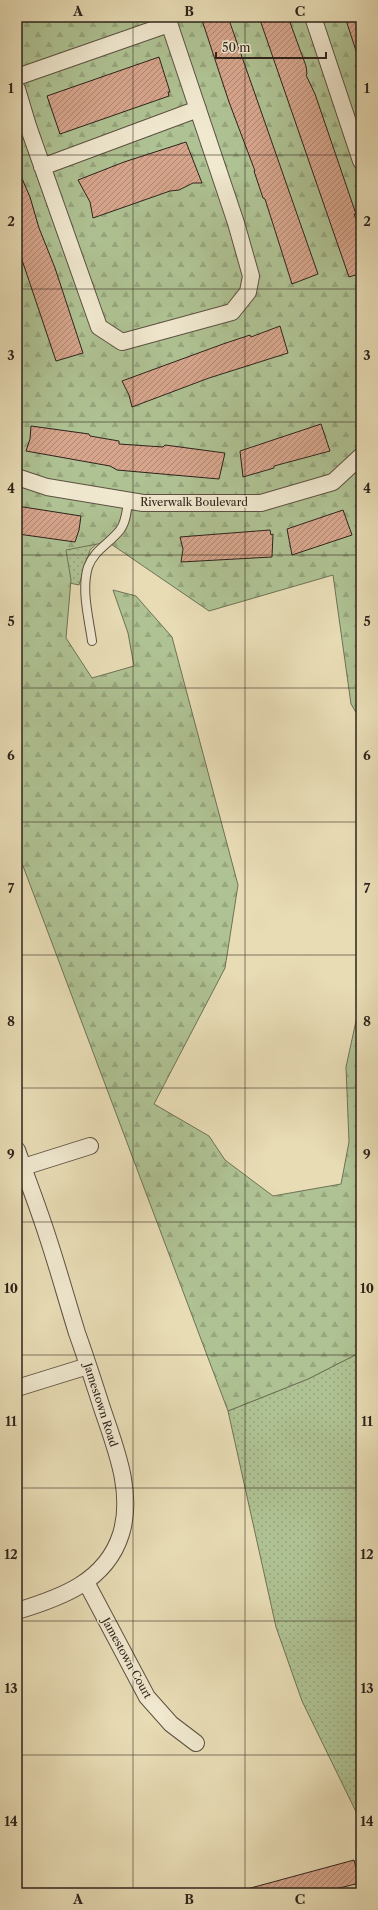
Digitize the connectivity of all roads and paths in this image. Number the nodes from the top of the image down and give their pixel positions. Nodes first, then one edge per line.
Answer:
1 (314, 17) edge
2 (168, 20) edge
3 (17, 77) edge
4 (17, 89) edge
5 (198, 109) junction
6 (361, 161) edge
7 (42, 168) junction
8 (361, 456) edge
9 (17, 477) edge
10 (128, 501) junction
11 (92, 641) dead end
12 (90, 1146) dead end
13 (17, 1150) edge
14 (20, 1168) edge
15 (88, 1366) junction
16 (17, 1388) edge
17 (86, 1582) junction
18 (17, 1611) edge
19 (196, 1742) dead end

1 - 6 street
2 - 3 street
2 - 5 street
4 - 7 street
5 - 7 street
5 - 7 street
8 - 10 street, Riverwalk Boulevard
9 - 10 street, Riverwalk Boulevard
10 - 11 lane
12 - 14 street
13 - 14 street, Jamestown Road
14 - 15 street, Jamestown Road
15 - 16 street
15 - 17 street, Jamestown Road
17 - 18 street, Jamestown Road
17 - 19 street, Jamestown Court

